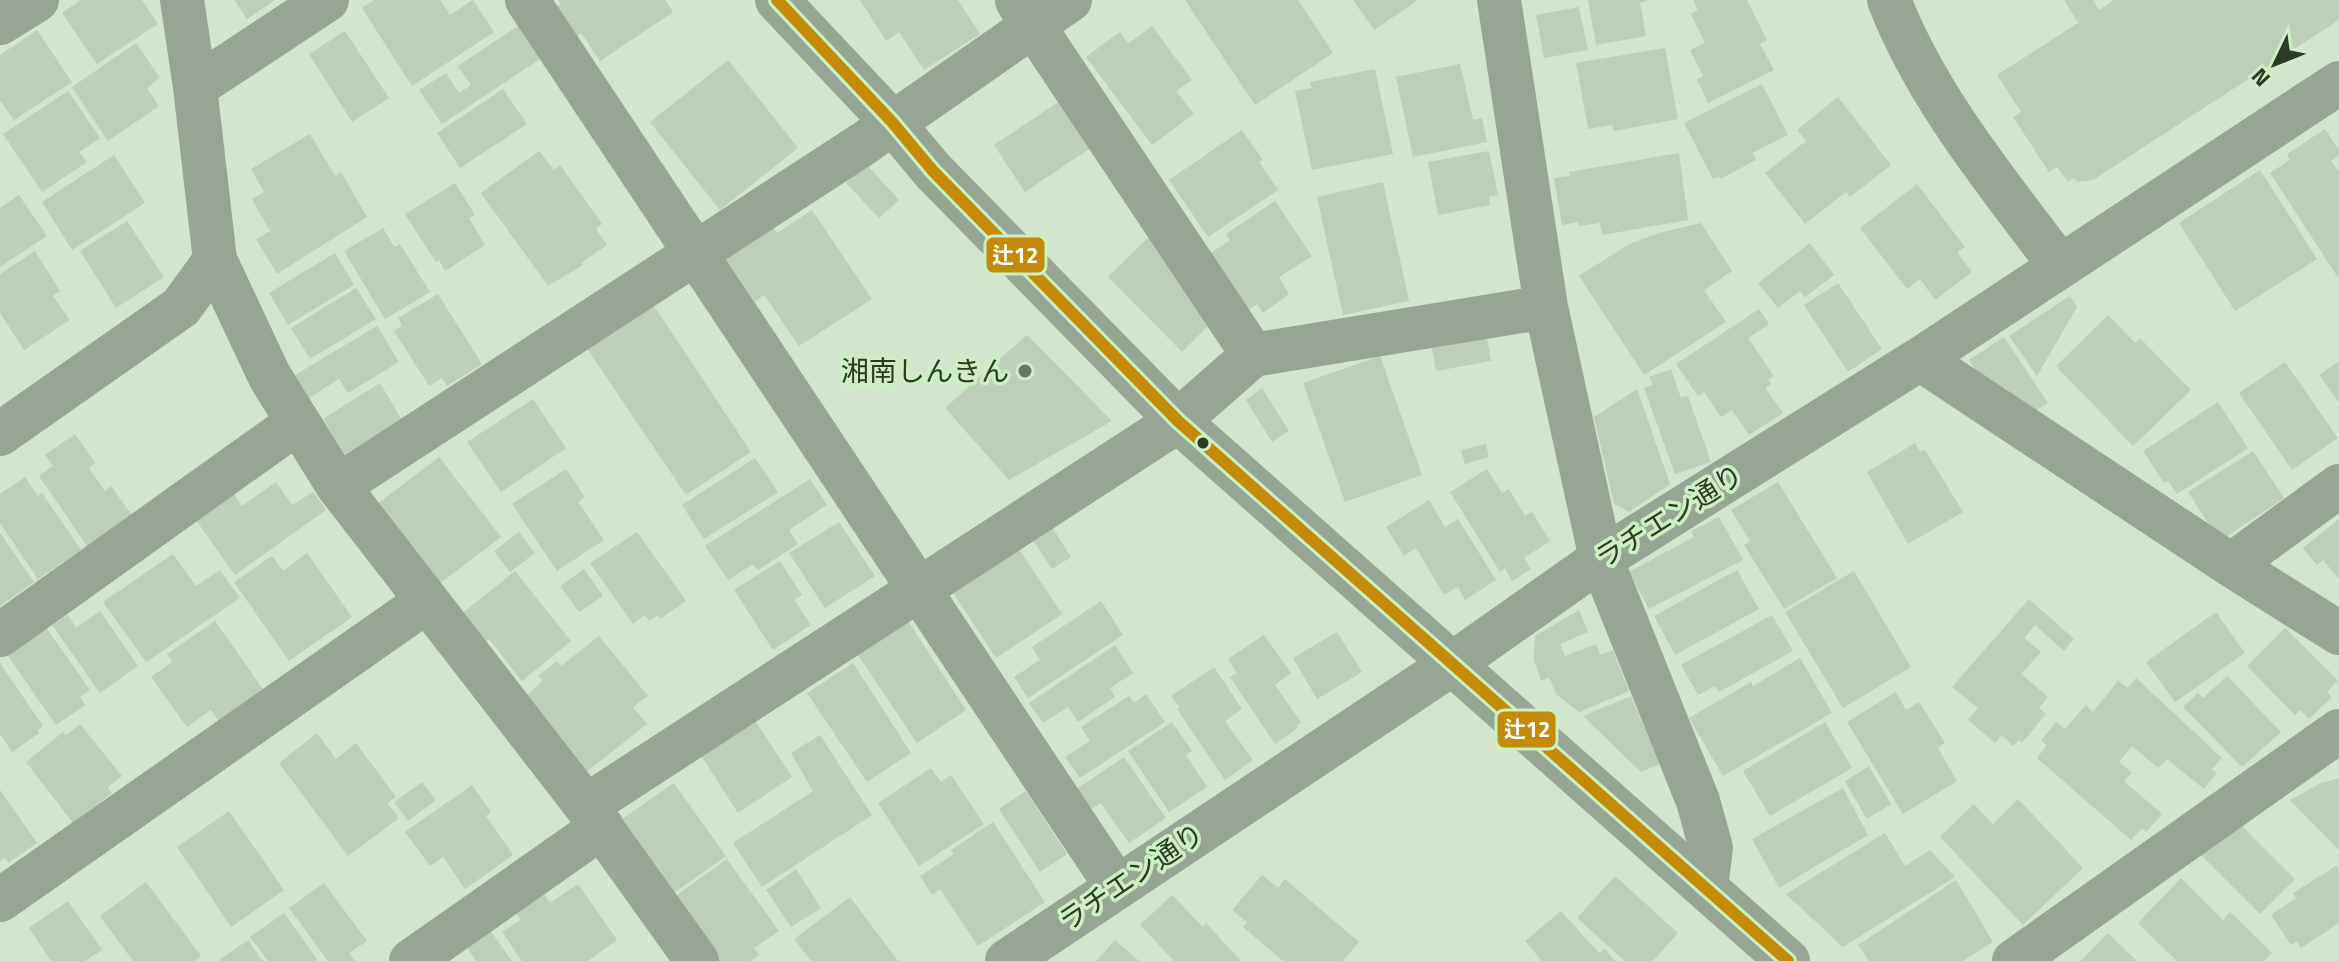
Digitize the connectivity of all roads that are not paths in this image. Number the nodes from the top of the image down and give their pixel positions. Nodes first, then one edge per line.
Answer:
1 (37, 0) edge
2 (182, 0) edge
3 (327, 0) edge
4 (527, 0) edge
5 (777, 0) edge
6 (1070, 0) edge
7 (1499, 0) edge
8 (1889, 0) edge
9 (1024, 12) edge
10 (0, 23) edge
11 (2339, 83) edge
12 (195, 87) junction
13 (892, 122) junction
14 (694, 252) junction
15 (215, 260) junction
16 (2060, 266) junction
17 (1546, 307) junction
18 (1253, 355) junction
19 (1920, 359) junction
20 (1178, 421) junction
21 (298, 422) junction
22 (0, 434) edge
23 (338, 486) junction
24 (2339, 486) edge
25 (1601, 559) junction
26 (2231, 565) junction
27 (919, 589) junction
28 (427, 601) junction
29 (2339, 633) edge
30 (0, 635) edge
31 (1452, 664) junction
32 (2339, 731) edge
33 (594, 817) junction
34 (1117, 887) junction
35 (1706, 887) junction
36 (0, 900) edge
37 (411, 961) edge
38 (697, 961) edge
39 (1007, 961) edge
40 (1788, 961) edge
41 (2014, 961) edge

1 - 10 street
2 - 12 street
3 - 12 street
4 - 14 street
5 - 13 street
6 - 9 street
7 - 17 street
8 - 16 street
9 - 13 street
9 - 18 street
11 - 16 street, ラチエン通り
12 - 15 street
13 - 14 street
13 - 20 street
14 - 23 street
14 - 27 street
15 - 21 street
15 - 22 street
16 - 19 street, ラチエン通り
17 - 18 street
17 - 25 street
18 - 20 street
19 - 25 street, ラチエン通り
19 - 26 street
20 - 27 street
20 - 31 street
21 - 23 street
21 - 30 street
23 - 28 street
24 - 26 street
25 - 31 street, ラチエン通り
25 - 35 street
26 - 29 street
27 - 33 street
27 - 34 street
28 - 33 street
28 - 36 street
31 - 34 street, ラチエン通り
31 - 35 street
32 - 41 street
33 - 37 street
33 - 38 street
34 - 39 street, ラチエン通り
35 - 40 street

